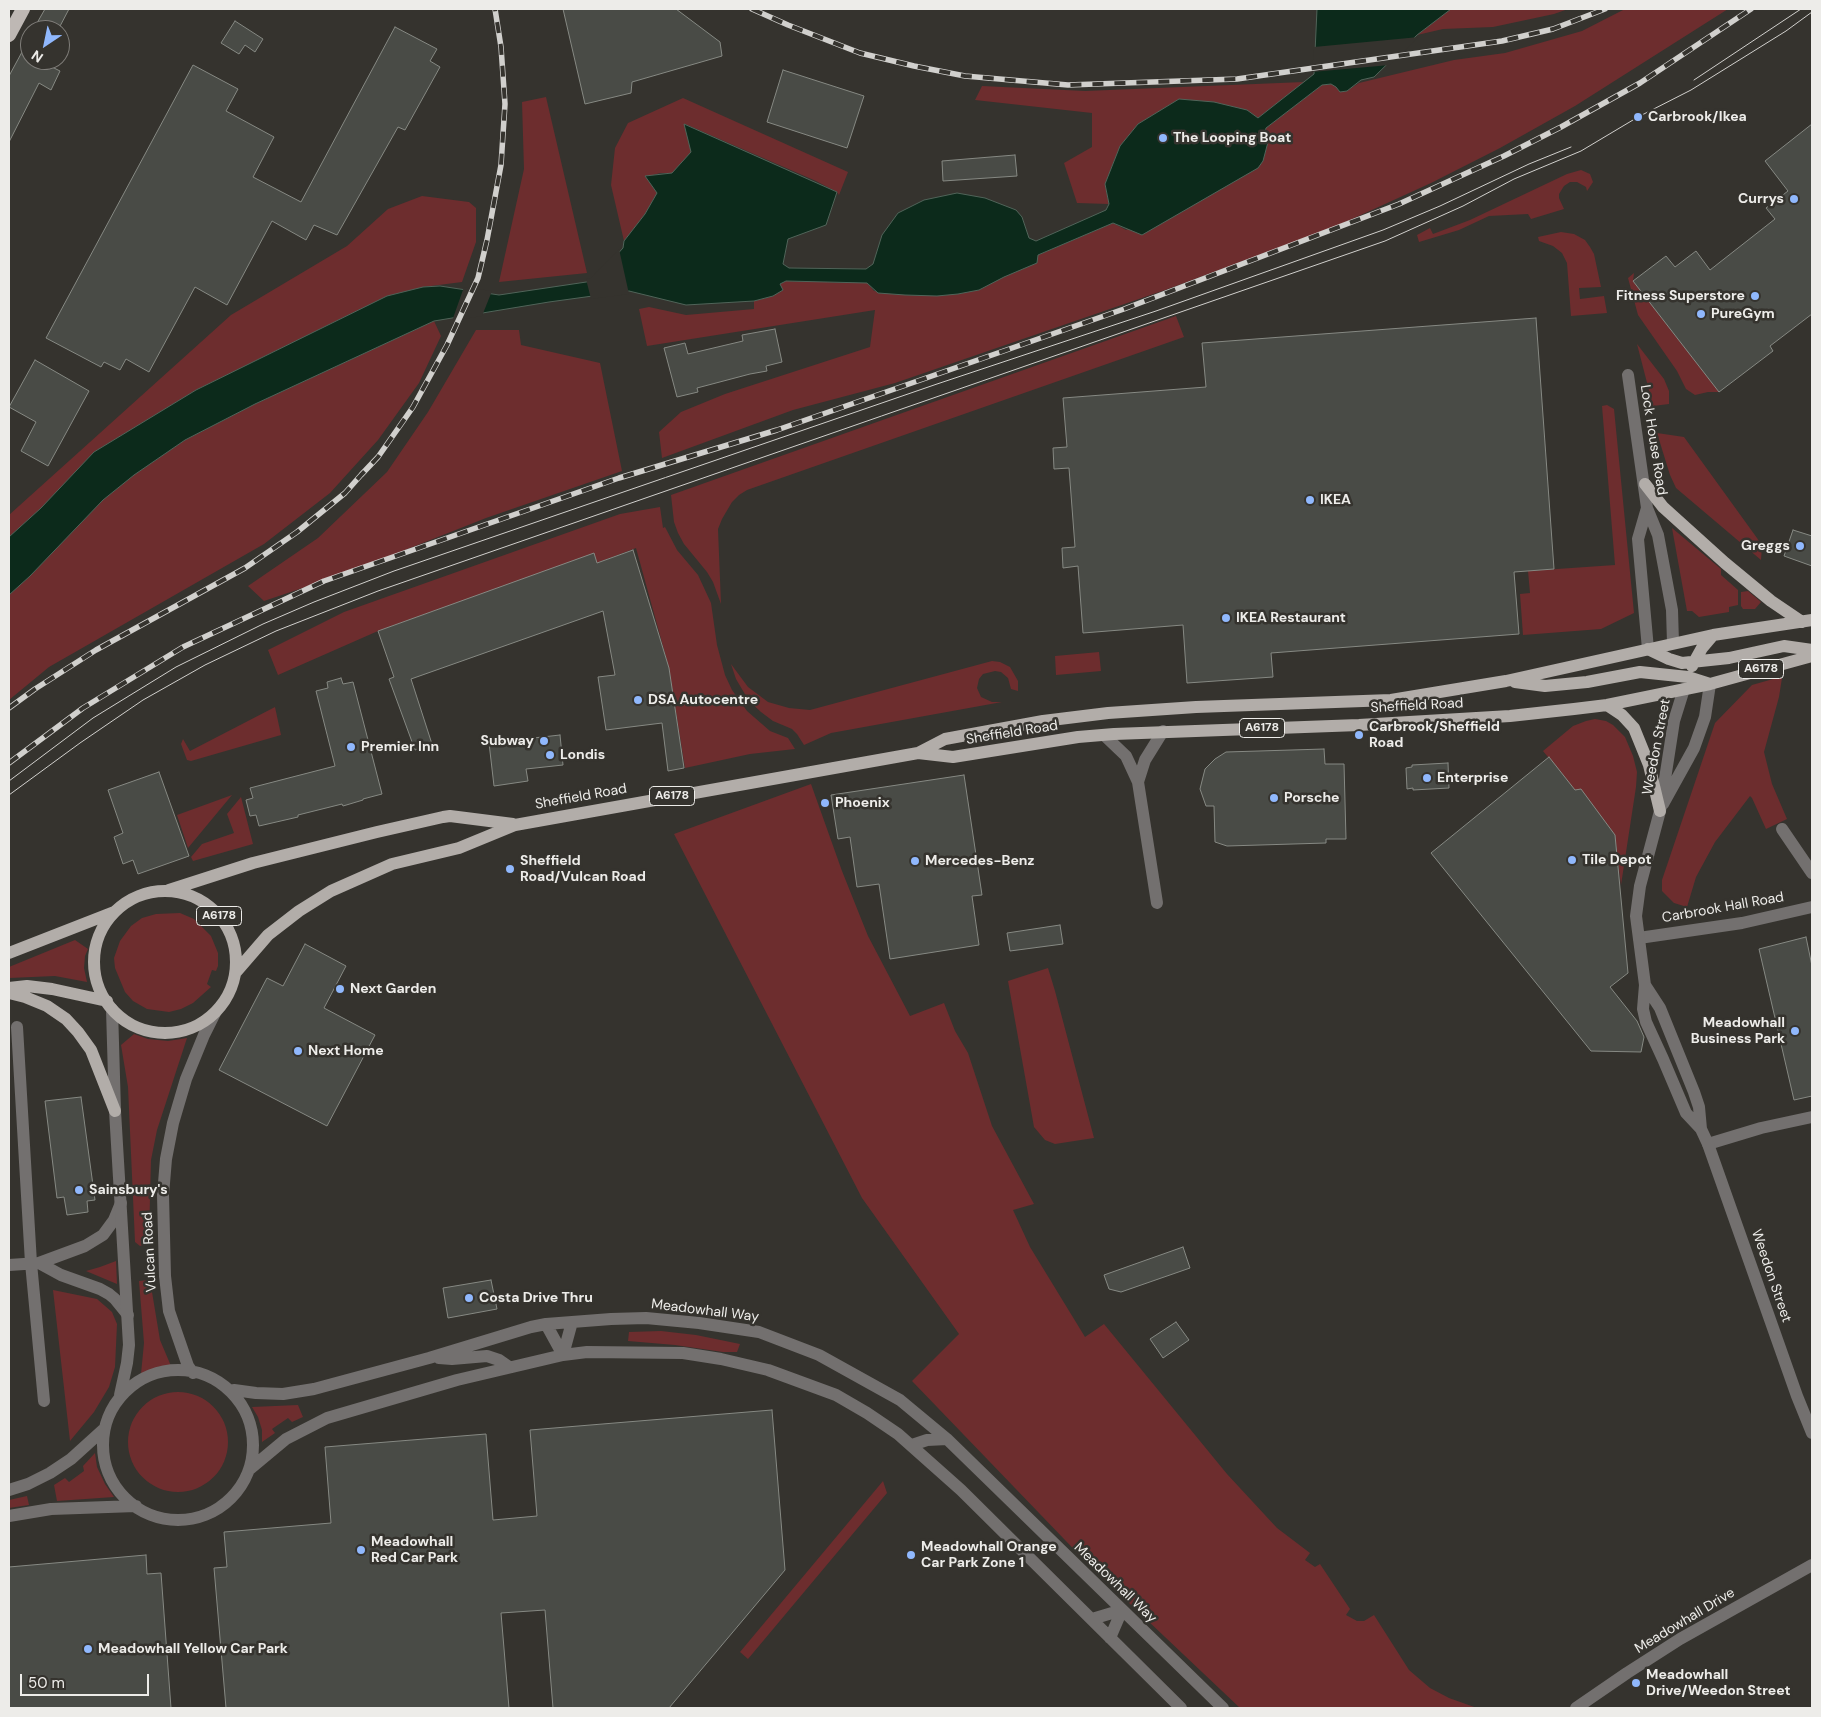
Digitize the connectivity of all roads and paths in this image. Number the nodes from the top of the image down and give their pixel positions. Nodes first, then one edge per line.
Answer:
1 (23, 9) edge
2 (9, 35) edge
3 (1628, 375) dead end
4 (1645, 484) junction
5 (1648, 508) junction
6 (1807, 621) edge
7 (1713, 635) junction
8 (1673, 643) junction
9 (1648, 648) junction
10 (1812, 650) edge
11 (1812, 656) edge
12 (1669, 659) junction
13 (1694, 662) junction
14 (1664, 674) junction
15 (1506, 681) junction
16 (1686, 683) junction
17 (1710, 684) junction
18 (1650, 696) junction
19 (1607, 705) junction
20 (1163, 731) junction
21 (1104, 735) junction
22 (918, 753) junction
23 (1138, 782) junction
24 (1660, 811) junction
25 (515, 824) junction
26 (1782, 829) dead end
27 (1812, 873) edge
28 (166, 891) junction
29 (1158, 903) dead end
30 (1812, 907) edge
31 (115, 912) junction
32 (1639, 938) junction
33 (9, 953) edge
34 (236, 972) junction
35 (1645, 985) junction
36 (9, 988) edge
37 (9, 993) edge
38 (109, 1005) junction
39 (214, 1013) junction
40 (17, 1027) dead end
41 (115, 1111) junction
42 (1812, 1117) edge
43 (1701, 1129) junction
44 (1708, 1144) junction
45 (121, 1204) junction
46 (35, 1263) junction
47 (9, 1265) edge
48 (128, 1314) junction
49 (572, 1322) junction
50 (546, 1324) junction
51 (563, 1355) junction
52 (429, 1358) junction
53 (509, 1367) junction
54 (193, 1373) junction
55 (234, 1390) junction
56 (120, 1395) junction
57 (44, 1402) dead end
58 (103, 1430) junction
59 (1812, 1433) edge
60 (947, 1439) junction
61 (912, 1445) junction
62 (250, 1468) junction
63 (9, 1490) edge
64 (136, 1506) junction
65 (9, 1516) edge
66 (1812, 1565) edge
67 (1122, 1610) junction
68 (1092, 1620) junction
69 (1110, 1638) junction
70 (1182, 1708) edge
71 (1223, 1708) edge
72 (1576, 1708) edge

1 - 2 highway
3 - 4 street, Lock House Road
4 - 5 street, Lock House Road
4 - 6 main road
5 - 8 street, Lock House Road
5 - 9 street, Lock House Road
6 - 7 main road, A6178
7 - 8 main road, A6178
7 - 13 main road
8 - 9 main road, Sheffield Road / A6178
8 - 12 main road
9 - 12 main road
9 - 15 main road, Sheffield Road / A6178
10 - 13 main road
11 - 17 main road, A6178
12 - 13 main road
12 - 14 main road
13 - 16 main road
14 - 15 main road, Sheffield Road
14 - 16 main road, Sheffield Road
14 - 18 main road
15 - 22 main road, Sheffield Road / A6178
16 - 17 main road, Sheffield Road / A6178
16 - 18 main road, Sheffield Road / A6178
16 - 24 street, Weedon Street
17 - 24 street, Weedon Street
18 - 19 main road, Sheffield Road / A6178
19 - 20 main road, Sheffield Road / A6178
19 - 24 main road
20 - 21 main road, Sheffield Road / A6178
20 - 23 street
21 - 22 main road, Sheffield Road / A6178
21 - 23 street
22 - 25 main road, Sheffield Road / A6178
23 - 29 street
24 - 32 street, Weedon Street
25 - 28 main road, A6178
25 - 34 main road, A6178
26 - 27 street
28 - 31 main road, A6178
28 - 34 main road, A6178
30 - 32 street, Carbrook Hall Road
31 - 33 main road, A6178
31 - 38 main road, A6178
32 - 35 street, Weedon Street
34 - 39 main road, A6178
35 - 43 street, Weedon Street
35 - 43 street, Weedon Street
36 - 38 main road, A6178
37 - 41 main road
38 - 39 main road, A6178
38 - 41 street, Vulcan Road
39 - 54 street, Vulcan Road
40 - 46 street
41 - 45 street, Vulcan Road
42 - 44 street
43 - 44 street, Weedon Street
44 - 59 street, Weedon Street
45 - 46 street
45 - 48 street, Vulcan Road
46 - 47 street
46 - 48 street
46 - 57 street
48 - 56 street, Vulcan Road
49 - 50 street, Meadowhall Way
49 - 51 street
49 - 60 street, Meadowhall Way
50 - 51 street
50 - 52 street, Meadowhall Way
51 - 53 street
51 - 61 street
52 - 53 street
52 - 55 street, Meadowhall Way
53 - 62 street
54 - 55 street
54 - 56 street
55 - 62 street
56 - 58 street
58 - 63 street
58 - 64 street
60 - 61 street
60 - 67 street, Meadowhall Way
61 - 68 street
62 - 64 street
64 - 65 street
66 - 72 street, Meadowhall Drive
67 - 68 street
67 - 69 street
67 - 71 street, Meadowhall Way
68 - 69 street
69 - 70 street

